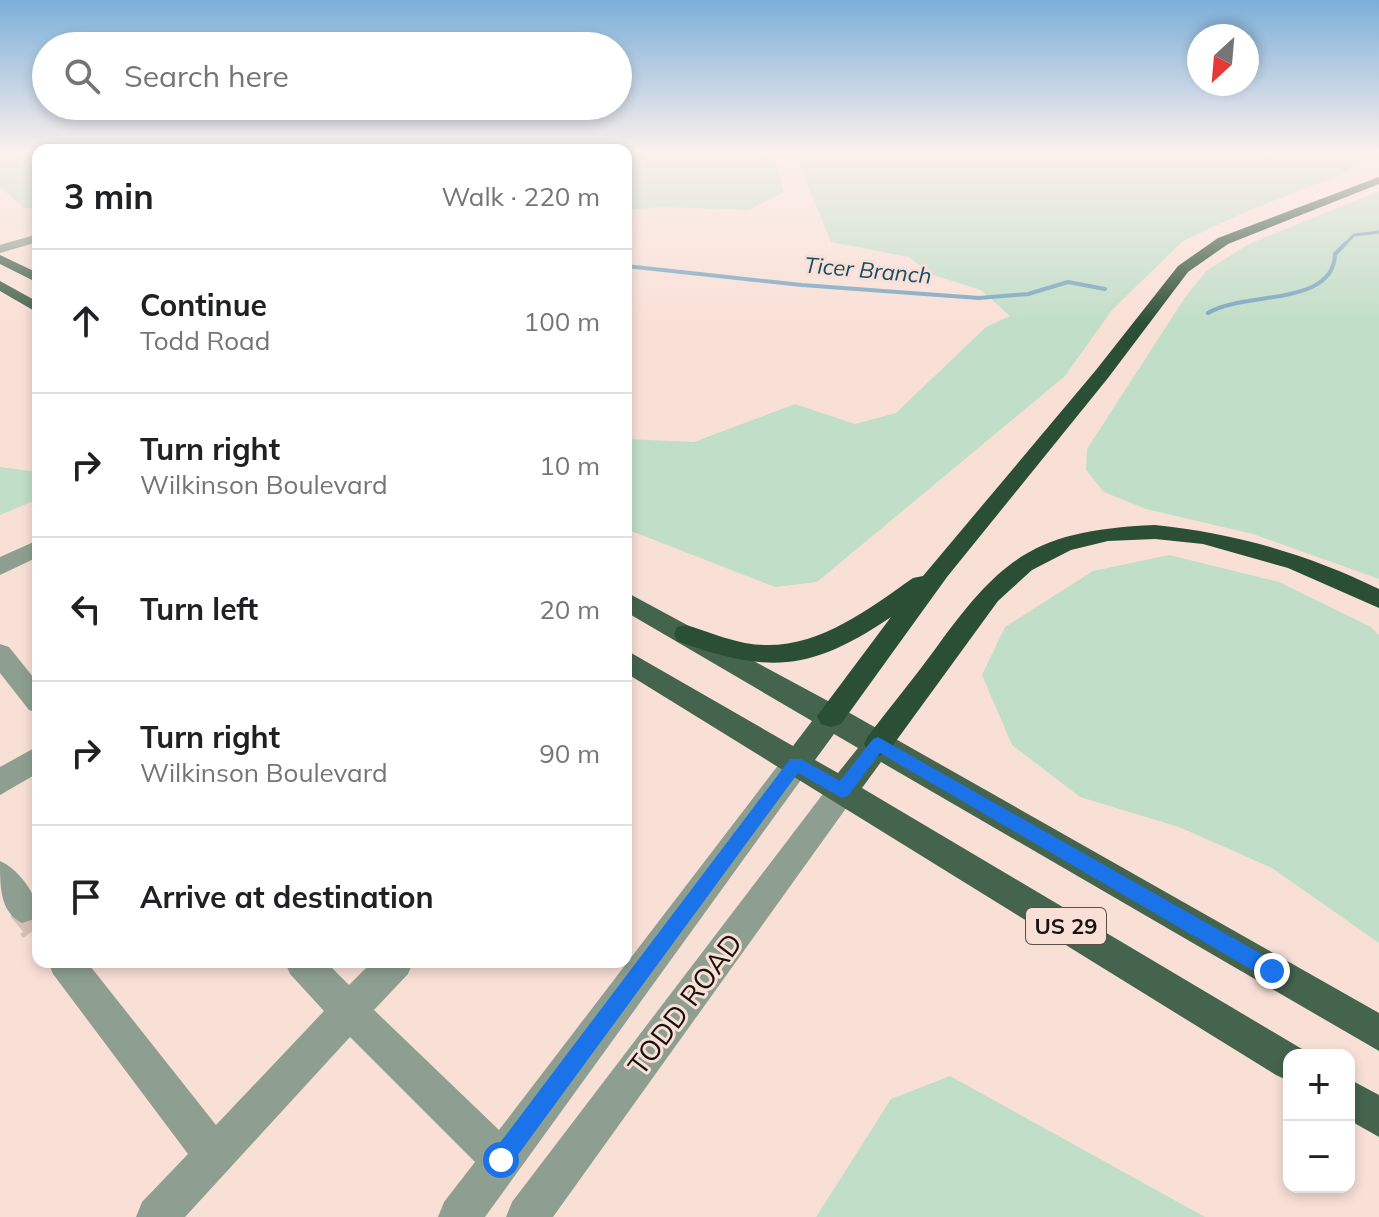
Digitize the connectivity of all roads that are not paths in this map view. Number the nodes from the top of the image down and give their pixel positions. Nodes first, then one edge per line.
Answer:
1 (1305, 209) edge
2 (32, 240) edge
3 (0, 249) edge
4 (32, 249) edge
5 (0, 258) edge
6 (32, 276) edge
7 (0, 285) edge
8 (32, 304) edge
9 (32, 551) edge
10 (0, 567) edge
11 (939, 571) junction
12 (1379, 599) edge
13 (632, 604) edge
14 (686, 634) junction
15 (0, 654) edge
16 (632, 664) edge
17 (32, 694) edge
18 (831, 716) junction
19 (878, 744) junction
20 (32, 762) edge
21 (796, 764) junction
22 (0, 782) edge
23 (842, 791) junction
24 (0, 877) edge
25 (22, 907) tunnel mouth
26 (70, 968) edge
27 (308, 968) edge
28 (390, 968) edge
29 (349, 1011) junction
30 (1379, 1033) edge
31 (1283, 1058) edge
32 (1355, 1102) edge
33 (1379, 1117) edge
34 (214, 1155) junction
35 (501, 1160) junction
36 (157, 1217) edge
37 (459, 1217) edge
38 (527, 1217) edge

1 - 11 highway
2 - 3 street
4 - 5 street
5 - 6 main road
7 - 8 main road
9 - 10 street
11 - 14 highway
11 - 18 highway
12 - 19 highway
13 - 14 main road, US 29
14 - 18 main road, US 29
15 - 17 street
16 - 21 main road, US 29
18 - 19 main road, US 29
18 - 21 main road
19 - 23 main road
19 - 30 main road, US 29
20 - 22 street
21 - 23 main road, US 29
21 - 35 street
23 - 31 main road, US 29
23 - 38 street, TODD ROAD
24 - 25 street
26 - 34 street
27 - 29 street
28 - 29 street
29 - 34 street
29 - 35 street
32 - 33 main road
34 - 36 street
35 - 37 street

